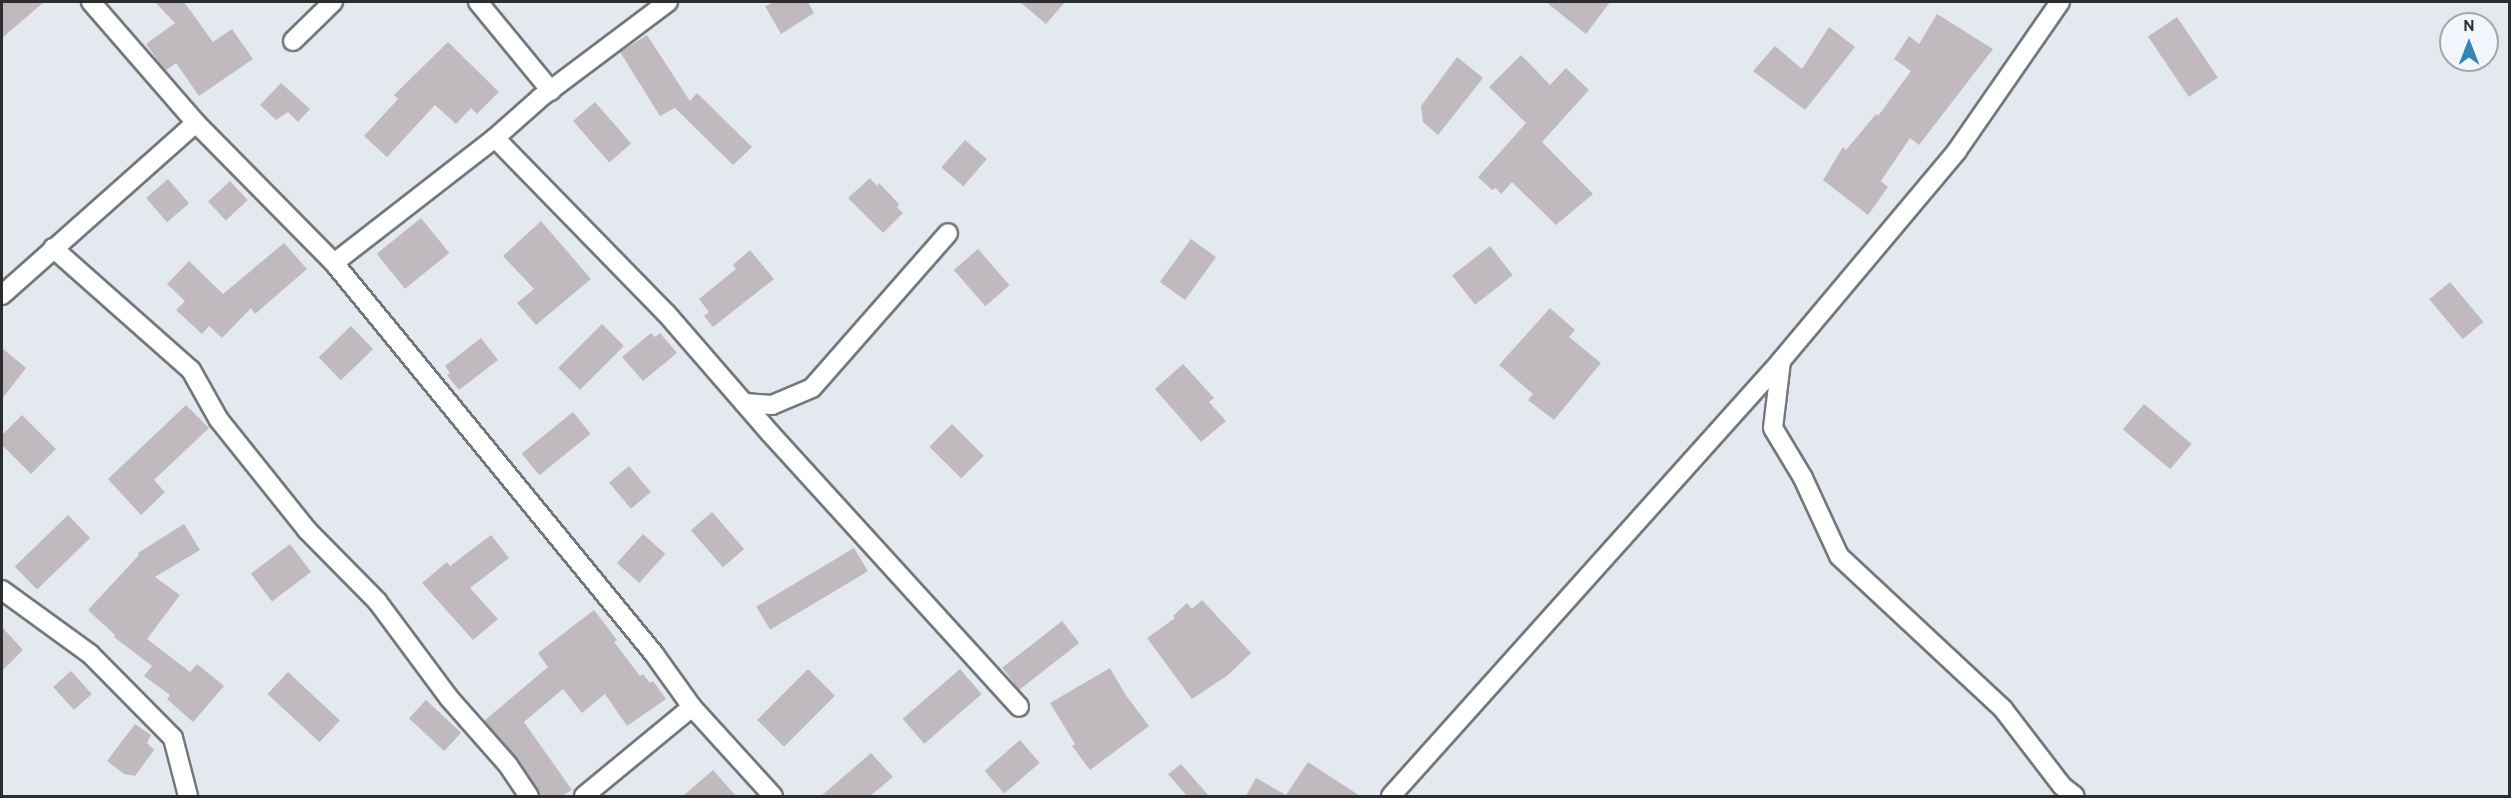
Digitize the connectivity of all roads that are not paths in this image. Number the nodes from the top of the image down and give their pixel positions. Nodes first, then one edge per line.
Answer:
1 (91, 2) edge
2 (333, 2) edge
3 (478, 2) edge
4 (668, 2) edge
5 (2060, 2) edge
6 (293, 41) dead end
7 (551, 91) junction
8 (196, 123) junction
9 (495, 138) junction
10 (948, 233) dead end
11 (53, 248) junction
12 (334, 263) junction
13 (2, 295) edge
14 (1781, 361) junction
15 (744, 403) junction
16 (2, 590) edge
17 (693, 707) junction
18 (1020, 707) dead end
19 (188, 796) edge
20 (529, 796) edge
21 (584, 796) edge
22 (773, 796) edge
23 (1391, 796) edge
24 (2075, 796) edge

1 - 8 street
2 - 6 street
3 - 7 street
4 - 7 street
5 - 14 street
7 - 9 street
8 - 11 street
8 - 12 street
9 - 12 street
9 - 15 street
10 - 15 street
11 - 13 street
11 - 20 street
12 - 17 street
14 - 23 street
14 - 24 street
15 - 18 street
16 - 19 street
17 - 21 street
17 - 22 street

